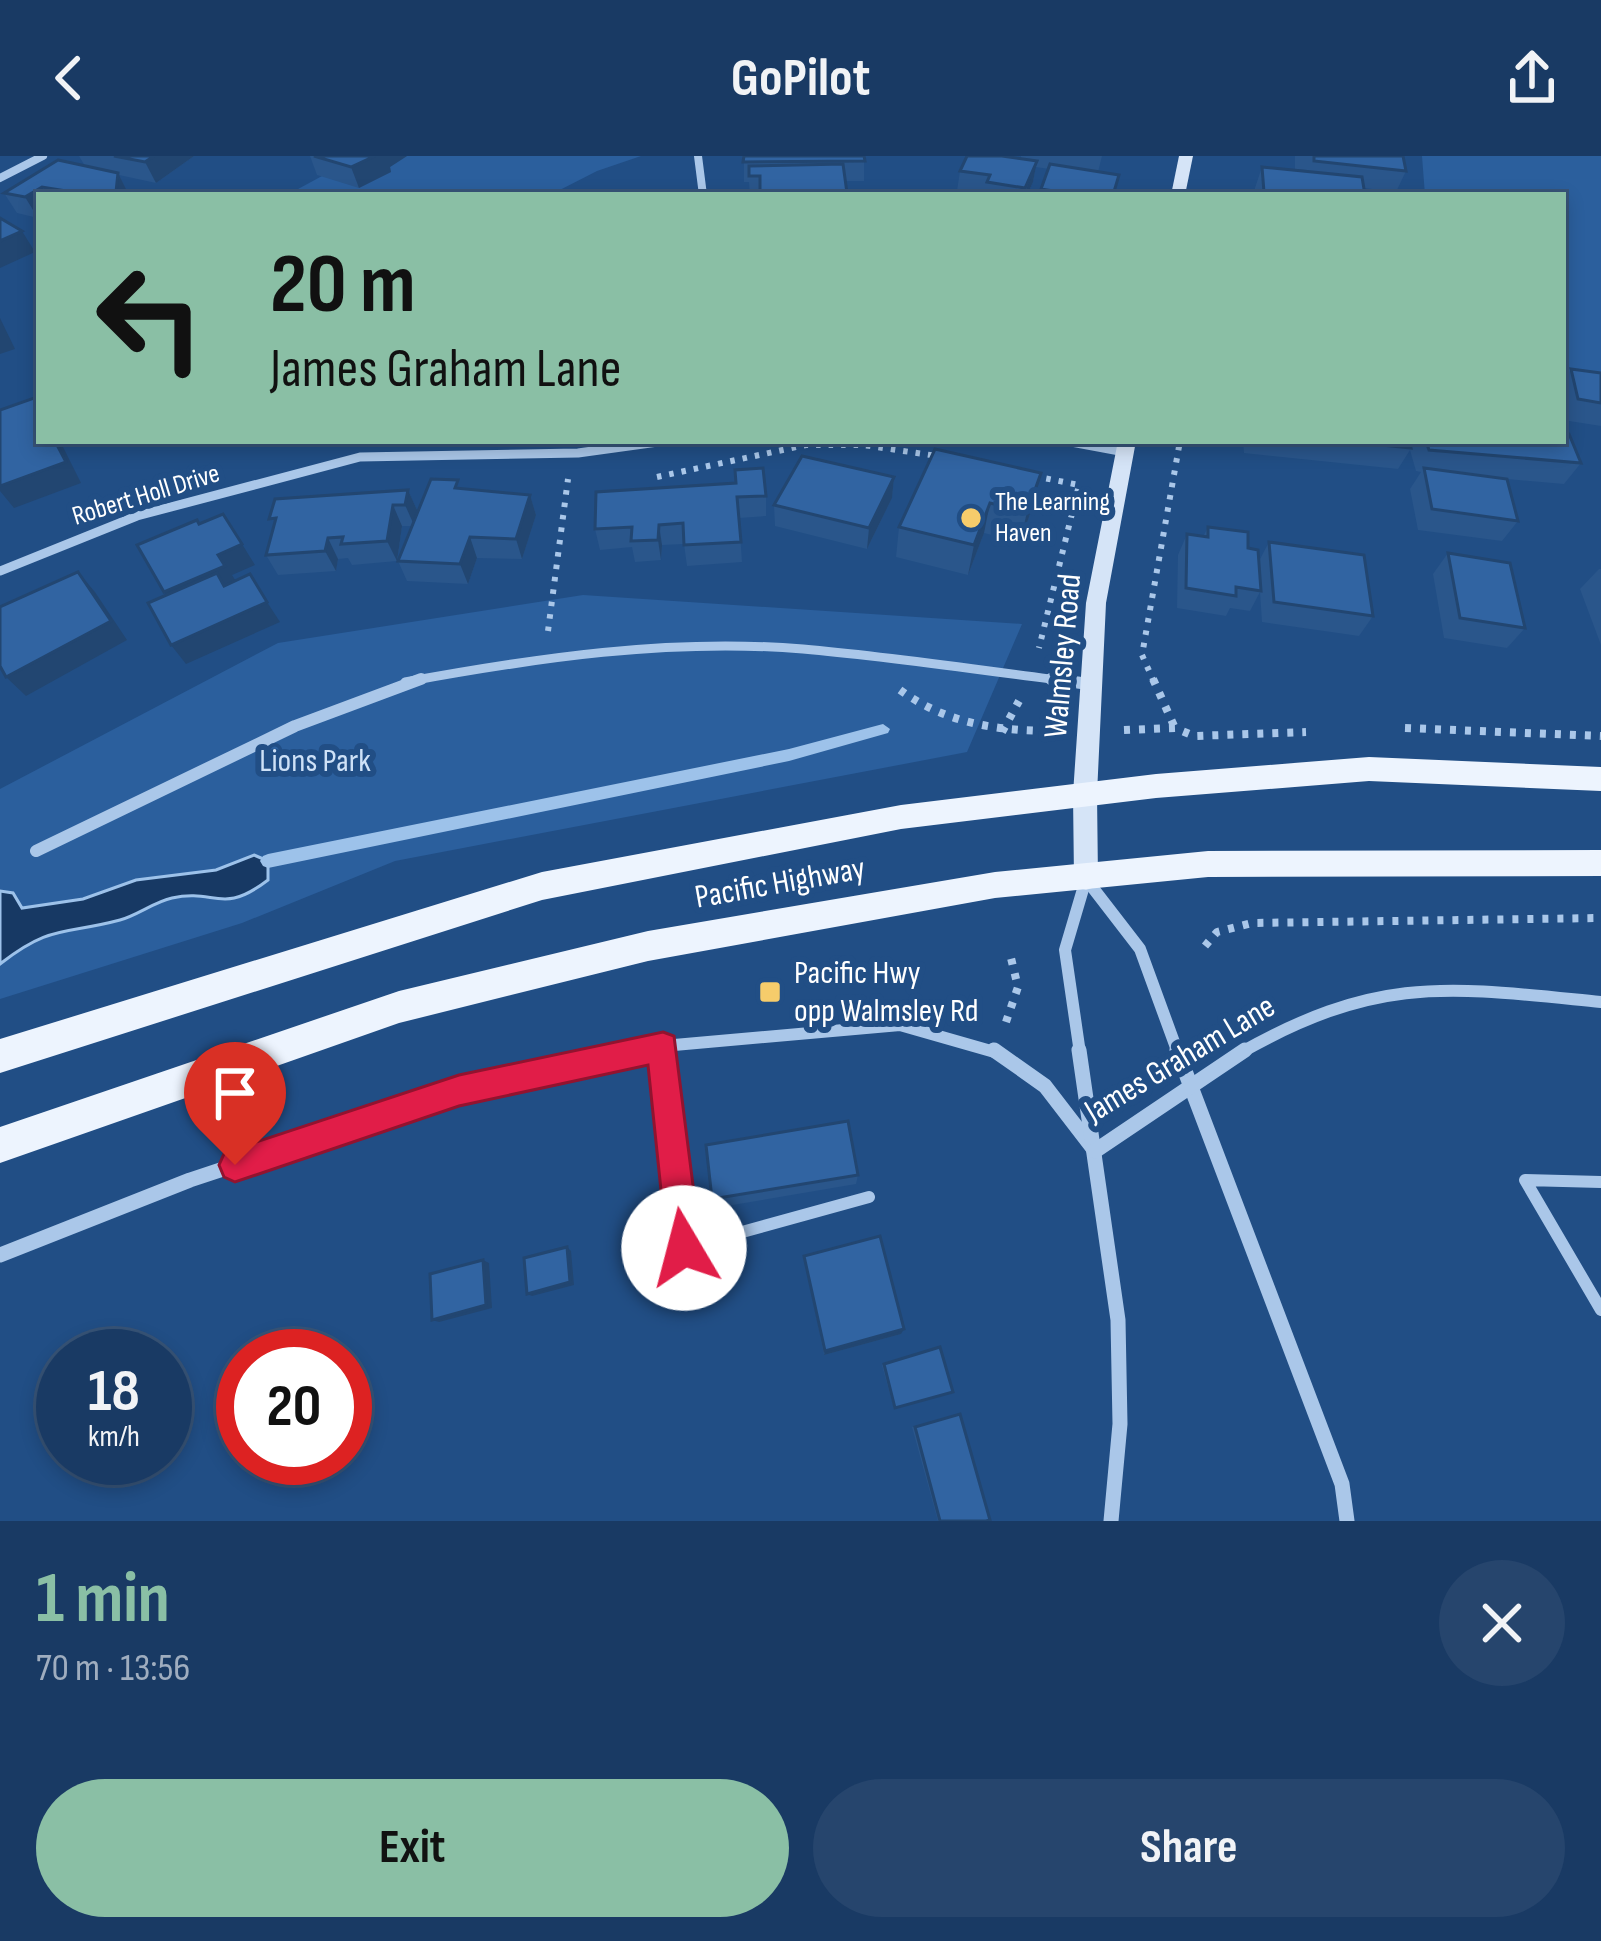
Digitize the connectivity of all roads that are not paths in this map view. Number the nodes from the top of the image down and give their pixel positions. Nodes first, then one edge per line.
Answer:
1 (43, 156) edge
2 (698, 156) edge
3 (1186, 156) edge
4 (0, 178) edge
5 (703, 192) edge
6 (1179, 192) edge
7 (643, 444) edge
8 (1126, 446) edge
9 (0, 571) edge
10 (1090, 684) junction
11 (1601, 779) edge
12 (1085, 794) junction
13 (36, 851) dead end
14 (1601, 863) edge
15 (1086, 880) junction
16 (1601, 1002) edge
17 (663, 1046) junction
18 (0, 1056) edge
19 (1192, 1082) junction
20 (0, 1145) edge
21 (1095, 1151) junction
22 (1601, 1182) edge
23 (869, 1197) dead end
24 (0, 1255) edge
25 (1601, 1310) edge
26 (1111, 1521) edge
27 (1347, 1521) edge

1 - 4 street
2 - 5 street
3 - 6 street
7 - 9 street, Robert Holl Drive
8 - 10 street, Walmsley Road
10 - 12 street, Walmsley Road
10 - 13 street
11 - 12 main road, Pacific Highway
12 - 15 street, Walmsley Road
12 - 18 main road, Pacific Highway
14 - 15 main road, Pacific Highway
15 - 19 street
15 - 20 main road, Pacific Highway
15 - 21 street
16 - 19 street, James Graham Lane
17 - 21 street, James Graham Lane
17 - 23 lane
17 - 24 street, James Graham Lane
19 - 21 street, James Graham Lane
19 - 27 street
21 - 26 street
22 - 25 lane

